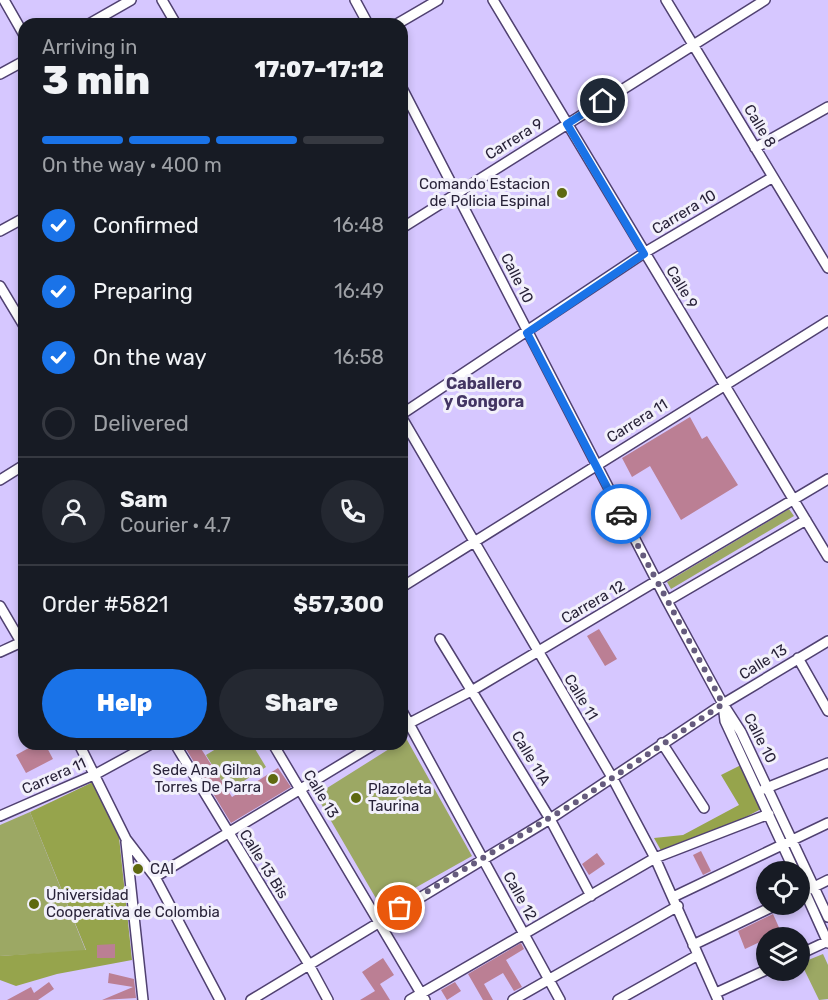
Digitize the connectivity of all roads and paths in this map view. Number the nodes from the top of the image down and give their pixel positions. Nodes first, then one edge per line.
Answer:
1 (4, 0) edge
2 (131, 0) edge
3 (162, 0) edge
4 (355, 0) edge
5 (438, 0) edge
6 (493, 0) edge
7 (666, 0) edge
8 (765, 0) edge
9 (100, 18) edge
10 (172, 18) edge
11 (365, 18) edge
12 (407, 18) edge
13 (18, 24) edge
14 (693, 45) junction
15 (18, 64) edge
16 (0, 74) edge
17 (408, 99) edge
18 (828, 107) edge
19 (567, 124) junction
20 (755, 148) junction
21 (773, 177) junction
22 (457, 192) junction
23 (18, 221) edge
24 (408, 224) edge
25 (0, 231) edge
26 (644, 254) junction
27 (828, 268) edge
28 (0, 286) edge
29 (18, 316) edge
30 (828, 321) edge
31 (527, 333) junction
32 (723, 384) junction
33 (408, 412) edge
34 (408, 426) edge
35 (595, 466) junction
36 (18, 469) edge
37 (828, 479) edge
38 (0, 480) edge
39 (793, 499) junction
40 (806, 520) junction
41 (475, 541) junction
42 (828, 556) edge
43 (657, 582) junction
44 (408, 583) edge
45 (667, 601) junction
46 (0, 606) edge
47 (18, 635) edge
48 (440, 639) dead end
49 (828, 641) edge
50 (18, 645) edge
51 (0, 652) edge
52 (537, 652) junction
53 (798, 658) junction
54 (473, 690) junction
55 (723, 704) junction
56 (828, 711) edge
57 (408, 723) edge
58 (408, 730) edge
59 (662, 743) junction
60 (82, 750) edge
61 (140, 750) edge
62 (179, 750) edge
63 (277, 750) edge
64 (365, 750) edge
65 (828, 764) edge
66 (96, 774) junction
67 (613, 778) junction
68 (301, 790) junction
69 (764, 790) junction
70 (704, 808) dead end
71 (769, 813) junction
72 (0, 816) edge
73 (550, 819) junction
74 (828, 823) edge
75 (228, 834) junction
76 (126, 839) junction
77 (788, 842) junction
78 (482, 858) junction
79 (656, 858) junction
80 (792, 861) edge
81 (155, 877) junction
82 (828, 880) edge
83 (814, 887) junction
84 (810, 889) edge
85 (591, 896) junction
86 (673, 897) junction
87 (678, 906) junction
88 (810, 908) edge
89 (756, 915) edge
90 (828, 917) edge
91 (380, 921) junction
92 (524, 935) junction
93 (828, 942) edge
94 (693, 945) junction
95 (810, 950) edge
96 (698, 955) junction
97 (308, 963) junction
98 (756, 976) edge
99 (548, 980) junction
100 (423, 997) edge
101 (717, 997) edge
102 (143, 1000) edge
103 (220, 1000) edge
104 (251, 1000) edge
105 (328, 1000) edge
106 (410, 1000) edge
107 (513, 1000) edge
108 (560, 1000) edge
109 (618, 1000) edge

1 - 13 street
2 - 9 street
3 - 10 street
4 - 11 street
5 - 12 street
6 - 19 street, Calle 9
7 - 14 street, Calle 8
8 - 14 street, Carrera 9
14 - 19 street, Carrera 9
14 - 20 street, Calle 8
15 - 16 street
17 - 22 street, Calle 10
18 - 20 street
19 - 22 street, Carrera 9
19 - 26 street, Calle 9
20 - 21 street, Calle 8
21 - 26 street, Carrera 10
21 - 27 street, Calle 8
22 - 24 street, Carrera 9
22 - 31 street, Calle 10
23 - 25 street
26 - 31 street, Carrera 10
26 - 32 street, Calle 9
28 - 29 street
30 - 32 street, Carrera 11
31 - 33 street, Carrera 10
31 - 35 street, Calle 10
32 - 35 street, Carrera 11
32 - 39 street, Calle 9
34 - 41 street, Calle 11
35 - 41 street, Carrera 11
35 - 43 street, Calle 10
36 - 38 street
37 - 39 street, Carrera 12
39 - 40 street, Calle 9
39 - 43 street, Carrera 12
40 - 42 street, Calle 9
40 - 45 street
41 - 44 street, Carrera 11
41 - 52 street, Calle 11
43 - 45 street, Calle 10
43 - 52 street, Carrera 12
45 - 55 street, Calle 10
46 - 47 street
48 - 54 street, Calle 11A
49 - 53 street, Calle 13
50 - 51 street
52 - 54 street, Carrera 12
52 - 67 street, Calle 11
53 - 55 street, Calle 13
53 - 56 street
54 - 57 street, Carrera 12
54 - 73 street, Calle 11A
55 - 59 street, Calle 13
55 - 69 street, Calle 10
58 - 78 street, Calle 12
59 - 67 street, Calle 13
59 - 70 street
60 - 66 street
61 - 66 street, Carrera 11
62 - 75 street, Calle 13 Bis
63 - 68 street, Calle 13
64 - 68 street
65 - 69 street
66 - 72 street, Carrera 11
66 - 76 street
67 - 73 street, Calle 13
67 - 79 street, Calle 11
68 - 75 street
68 - 91 street, Calle 13
69 - 71 street
69 - 77 street
71 - 77 street
71 - 79 street
73 - 78 street, Calle 13
73 - 85 street, Calle 11A
74 - 77 street
75 - 81 street
75 - 97 street, Calle 13 Bis
76 - 81 street
76 - 102 street
77 - 80 street
77 - 83 street
77 - 86 street
78 - 91 street, Calle 13
78 - 92 street, Calle 12
79 - 85 street
79 - 86 street, Calle 11
81 - 103 street
82 - 83 street
83 - 84 street
83 - 90 street
85 - 92 street
86 - 87 street, Calle 11
87 - 94 street, Calle 11
87 - 99 street
88 - 93 street
89 - 94 street
91 - 97 street, Calle 13
91 - 100 street, Calle 13
92 - 99 street, Calle 12
92 - 100 street
93 - 95 street
94 - 96 street, Calle 11
96 - 101 street, Calle 11
96 - 109 street
97 - 104 street, Calle 13
97 - 105 street, Calle 13 Bis
98 - 101 street
99 - 107 street
99 - 108 street, Calle 12
100 - 106 street

